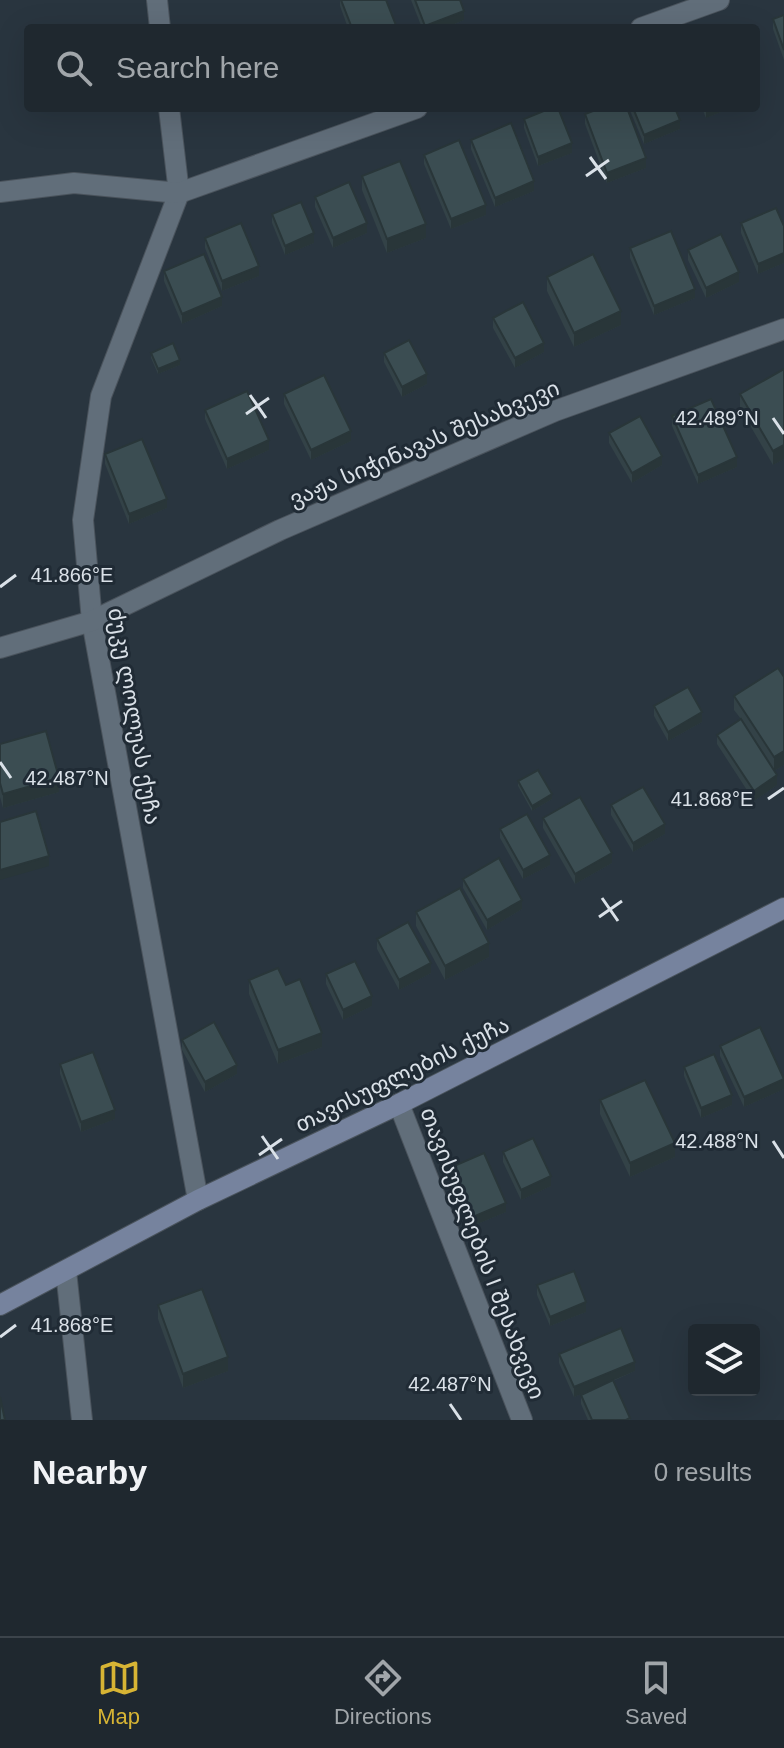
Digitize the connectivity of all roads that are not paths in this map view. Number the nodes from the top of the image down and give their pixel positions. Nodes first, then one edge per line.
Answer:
1 (157, 0) edge
2 (719, 0) edge
3 (160, 24) edge
4 (652, 24) edge
5 (169, 112) edge
6 (406, 112) edge
7 (0, 192) edge
8 (179, 193) junction
9 (784, 329) edge
10 (92, 621) junction
11 (0, 648) edge
12 (784, 908) edge
13 (399, 1104) junction
14 (198, 1200) junction
15 (66, 1271) junction
16 (0, 1305) edge
17 (82, 1420) edge
18 (522, 1420) edge

1 - 3 street
2 - 4 street
5 - 8 street, ძუკუ ლოლუას ქუჩა
6 - 8 street
7 - 8 street
8 - 10 street, ძუკუ ლოლუას ქუჩა
9 - 10 street, ვაჟა სიჭინავას შესახვევი
10 - 11 street, ვაჟა სიჭინავას შესახვევი
10 - 14 street, ძუკუ ლოლუას ქუჩა
12 - 13 main road, თავისუფლების ქუჩა
13 - 14 main road, თავისუფლების ქუჩა
13 - 18 street, თავისუფლების I შესახვევი
14 - 15 main road, თავისუფლების ქუჩა
15 - 16 main road, თავისუფლების ქუჩა
15 - 17 street

